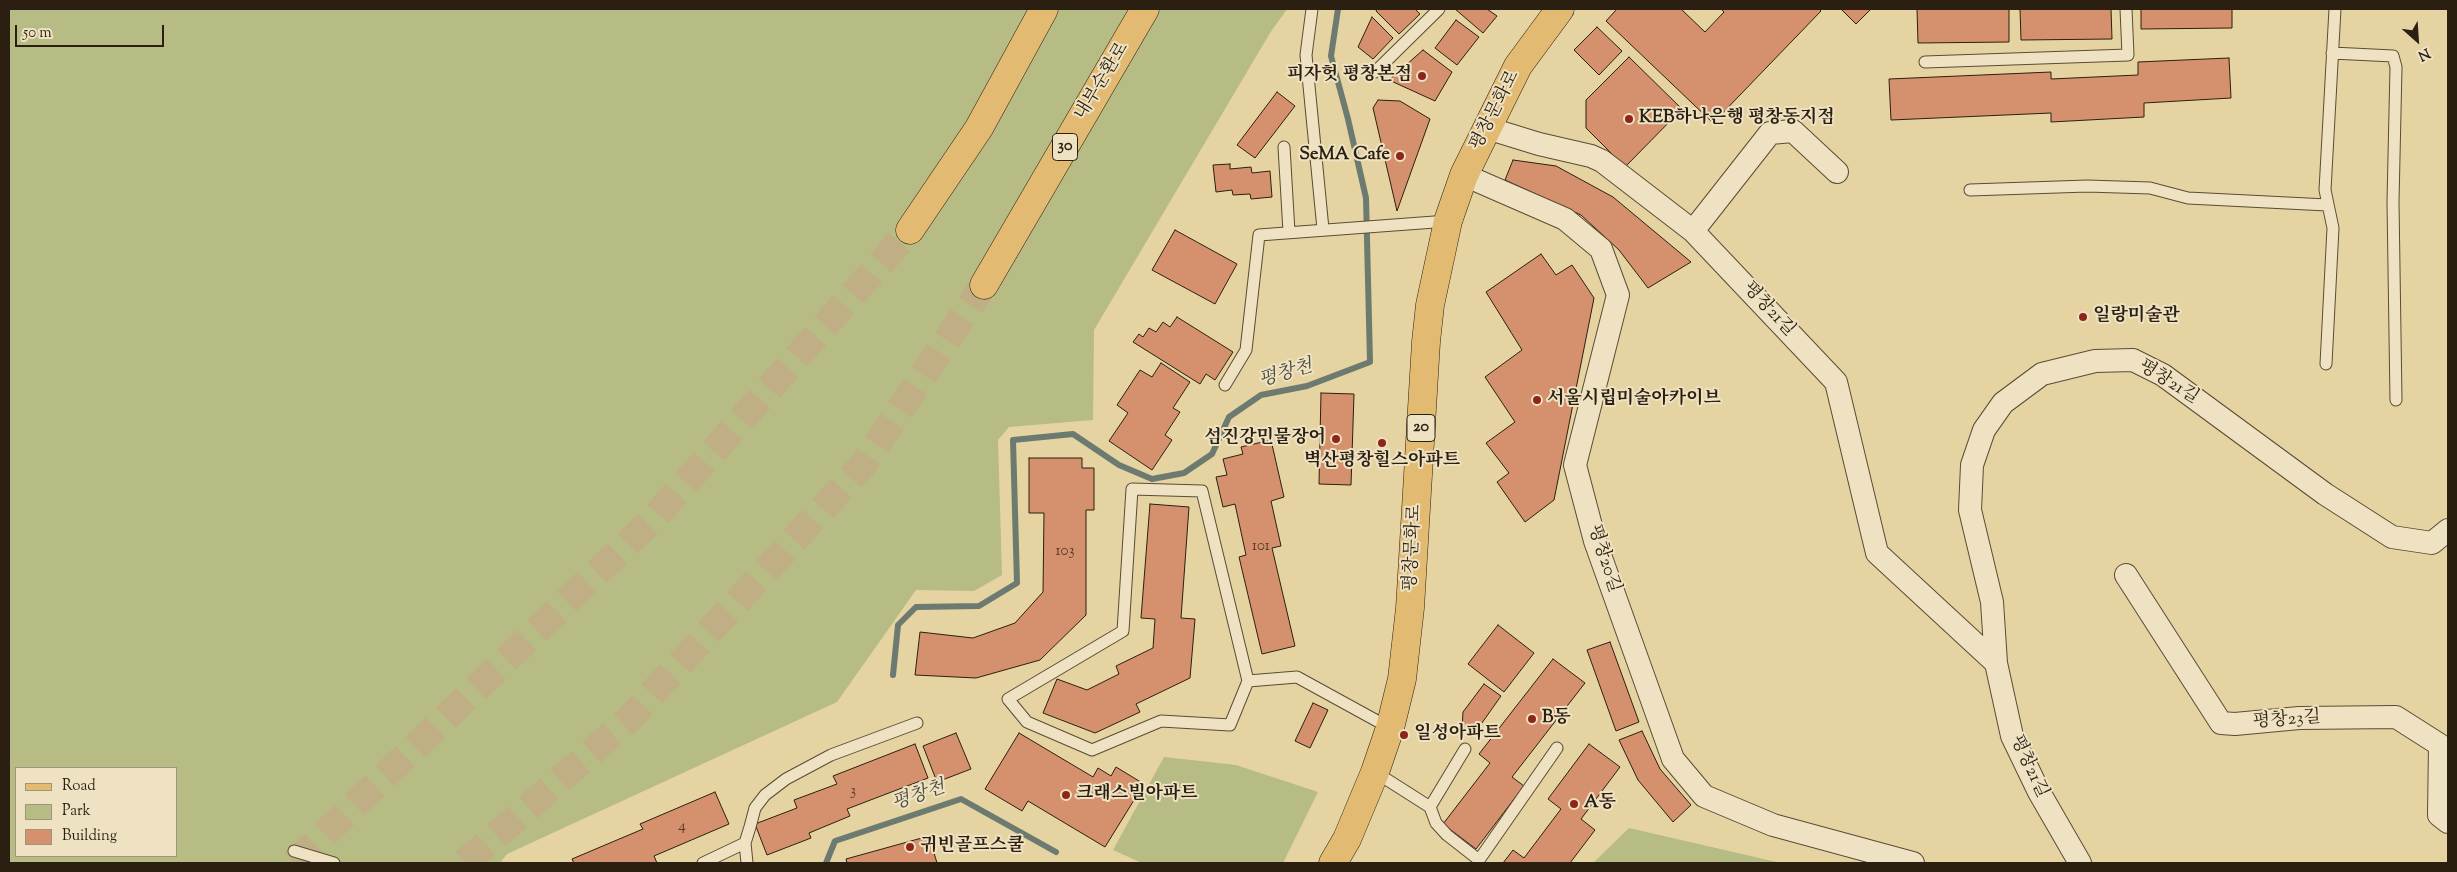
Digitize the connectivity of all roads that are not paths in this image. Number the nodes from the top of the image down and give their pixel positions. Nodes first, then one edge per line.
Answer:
1 (1044, 9) edge
2 (1145, 9) edge
3 (1312, 9) edge
4 (1440, 9) edge
5 (1560, 9) edge
6 (2126, 9) edge
7 (2335, 9) edge
8 (2332, 54) junction
9 (1925, 62) dead end
10 (1375, 72) dead end
11 (1488, 128) junction
12 (1284, 147) dead end
13 (1837, 172) dead end
14 (1464, 175) junction
15 (1970, 190) dead end
16 (2327, 205) junction
17 (1448, 221) junction
18 (1323, 229) junction
19 (910, 230) tunnel mouth
20 (1693, 231) junction
21 (1289, 232) junction
22 (984, 285) tunnel mouth
23 (2326, 364) dead end
24 (1225, 385) dead end
25 (2396, 400) dead end
26 (2448, 530) edge
27 (2126, 575) dead end
28 (1996, 663) junction
29 (1248, 681) junction
30 (917, 723) dead end
31 (1390, 728) junction
32 (1557, 748) dead end
33 (1465, 749) dead end
34 (1375, 772) junction
35 (1430, 807) junction
36 (2448, 822) edge
37 (746, 843) junction
38 (294, 851) dead end
39 (334, 863) edge
40 (703, 863) edge
41 (747, 863) edge
42 (1333, 863) edge
43 (1912, 863) edge
44 (2080, 863) edge

1 - 19 main road
2 - 22 main road, 내부순환로 / 30
3 - 18 lane
4 - 10 lane
5 - 11 main road, 평창문화로 / 20
6 - 9 lane
7 - 8 lane
8 - 16 lane
8 - 25 lane
11 - 14 main road, 평창문화로 / 20
11 - 20 street, 평창21길
12 - 21 lane
13 - 20 street
14 - 17 main road, 평창문화로 / 20
14 - 43 street, 평창20길
15 - 16 lane
16 - 23 lane
17 - 18 lane
17 - 31 main road, 평창문화로 / 20
18 - 21 lane
20 - 28 street, 평창21길
21 - 24 lane
26 - 28 street, 평창21길
27 - 36 street, 평창23길
28 - 44 street, 평창21길
29 - 29 lane
29 - 31 lane
30 - 37 lane
31 - 34 main road, 평창문화로 / 20
32 - 35 lane
33 - 35 lane
34 - 35 lane
34 - 42 main road, 평창문화로 / 20
37 - 40 lane
37 - 41 lane
38 - 39 lane

